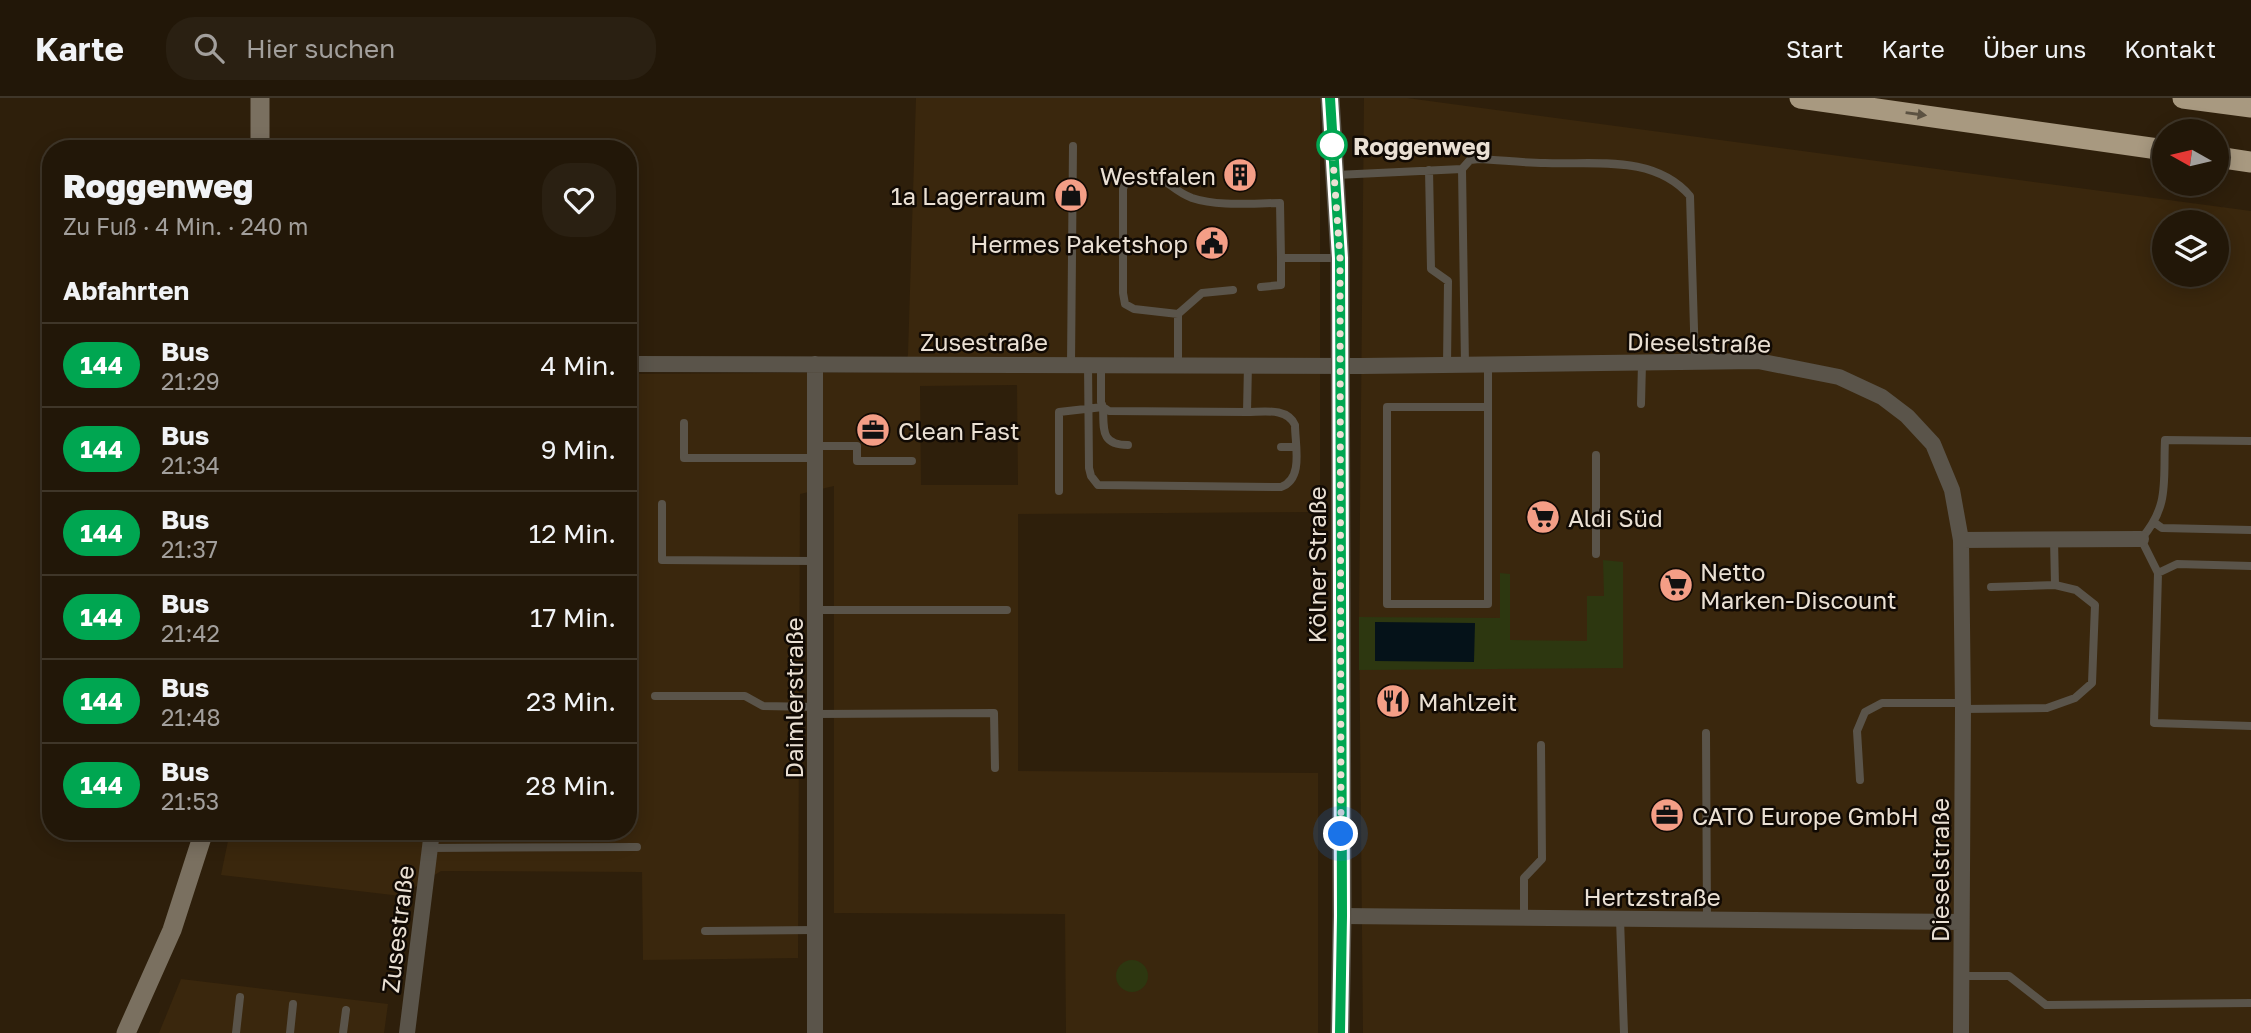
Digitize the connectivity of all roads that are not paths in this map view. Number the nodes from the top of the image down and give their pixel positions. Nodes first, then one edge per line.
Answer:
1 (260, 98) edge
2 (1329, 98) edge
3 (1800, 98) edge
4 (2183, 98) edge
5 (2239, 104) edge
6 (260, 140) edge
7 (1073, 146) dead end
8 (2152, 148) edge
9 (2230, 159) edge
10 (2251, 162) edge
11 (1462, 169) junction
12 (1429, 170) junction
13 (1334, 175) junction
14 (1282, 258) junction
15 (1340, 258) junction
16 (1261, 287) dead end
17 (1233, 290) dead end
18 (1178, 314) junction
19 (1695, 362) junction
20 (815, 363) junction
21 (1642, 363) junction
22 (637, 364) edge
23 (1071, 364) junction
24 (1095, 364) junction
25 (1178, 364) junction
26 (1248, 365) junction
27 (1340, 365) junction
28 (1447, 365) junction
29 (1465, 365) junction
30 (1488, 365) junction
31 (1641, 404) dead end
32 (1103, 407) junction
33 (1488, 407) junction
34 (1088, 408) junction
35 (1247, 412) junction
36 (684, 422) dead end
37 (2251, 442) edge
38 (1128, 445) dead end
39 (1280, 447) dead end
40 (1295, 447) junction
41 (816, 452) junction
42 (1596, 454) dead end
43 (912, 461) dead end
44 (1059, 491) dead end
45 (662, 504) dead end
46 (2155, 523) junction
47 (2251, 530) edge
48 (2054, 539) junction
49 (2141, 539) junction
50 (1961, 540) junction
51 (1596, 554) dead end
52 (816, 561) junction
53 (2251, 566) edge
54 (2158, 573) junction
55 (2055, 585) junction
56 (1991, 587) dead end
57 (816, 610) junction
58 (1007, 610) dead end
59 (655, 696) dead end
60 (1963, 706) junction
61 (816, 711) junction
62 (2251, 726) edge
63 (1706, 733) dead end
64 (1541, 745) dead end
65 (995, 768) dead end
66 (1860, 780) dead end
67 (201, 840) edge
68 (431, 840) edge
69 (638, 847) dead end
70 (1342, 916) junction
71 (1524, 918) junction
72 (1620, 919) junction
73 (1707, 919) junction
74 (1961, 922) junction
75 (815, 930) junction
76 (705, 931) dead end
77 (1961, 976) junction
78 (240, 997) dead end
79 (2251, 1003) edge
80 (293, 1004) dead end
81 (346, 1010) dead end
82 (126, 1033) edge
83 (236, 1033) edge
84 (290, 1033) edge
85 (343, 1033) edge
86 (407, 1033) edge
87 (816, 1033) edge
88 (1340, 1033) edge
89 (1624, 1033) edge
90 (1961, 1033) edge

1 - 6 main road
2 - 13 street, Kölner Straße
3 -> 8 highway
4 - 5 highway
7 - 23 lane
9 - 10 highway
11 - 12 lane
11 - 19 lane
11 - 29 lane
12 - 13 lane
12 - 28 lane
13 - 15 street, Kölner Straße
14 - 15 lane
14 - 16 lane
14 - 18 lane
15 - 27 street, Kölner Straße
17 - 18 lane
18 - 25 lane
19 - 21 street, Dieselstraße
19 - 50 street, Dieselstraße
20 - 22 street, Zusestraße
20 - 23 street, Zusestraße
20 - 41 street, Daimlerstraße
21 - 30 street, Dieselstraße
21 - 31 lane
23 - 24 street, Zusestraße
24 - 25 street, Zusestraße
24 - 32 lane
24 - 34 lane
25 - 26 street, Zusestraße
26 - 27 street, Zusestraße
26 - 35 lane
27 - 28 street, Dieselstraße
27 - 70 street, Kölner Straße
28 - 29 street, Dieselstraße
29 - 30 street, Dieselstraße
30 - 33 lane
32 - 34 lane
32 - 35 lane
32 - 38 lane
33 - 33 lane
34 - 40 lane
34 - 44 lane
35 - 40 lane
36 - 41 lane
37 - 46 lane
39 - 40 lane
41 - 43 lane
41 - 52 street, Daimlerstraße
42 - 51 lane
45 - 52 lane
46 - 47 lane
46 - 49 lane
48 - 49 street
48 - 50 street
48 - 55 lane
49 - 54 lane
50 - 60 street, Dieselstraße
52 - 57 street, Daimlerstraße
53 - 54 lane
54 - 62 lane
55 - 56 lane
55 - 60 lane
57 - 58 lane
57 - 61 street, Daimlerstraße
59 - 61 lane
60 - 66 lane
60 - 74 street, Dieselstraße
61 - 65 lane
61 - 75 street, Daimlerstraße
63 - 73 lane
64 - 71 lane
67 - 82 main road
68 - 69 lane
68 - 86 street, Zusestraße
70 - 71 street, Hertzstraße
70 - 88 street, Kölner Straße
71 - 72 street, Hertzstraße
72 - 73 street, Hertzstraße
72 - 89 lane
73 - 74 street, Hertzstraße
74 - 77 street, Dieselstraße
75 - 76 lane
75 - 87 street, Daimlerstraße
77 - 79 lane
77 - 90 street, Dieselstraße
78 - 83 lane
80 - 84 lane
81 - 85 lane

